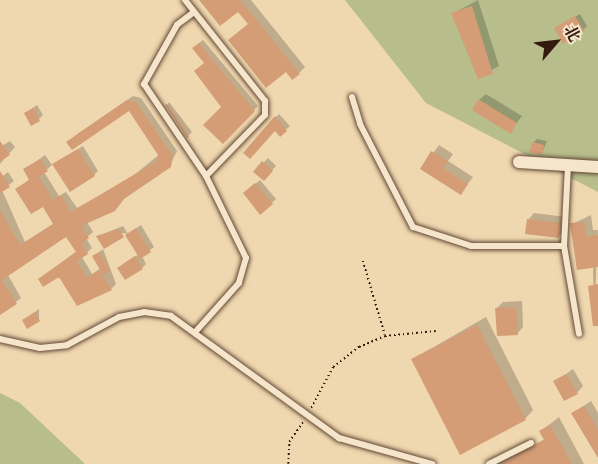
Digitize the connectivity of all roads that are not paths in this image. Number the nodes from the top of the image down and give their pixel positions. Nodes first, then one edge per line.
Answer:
1 (185, 0) edge
2 (194, 12) junction
3 (352, 97) dead end
4 (519, 162) dead end
5 (568, 165) junction
6 (598, 167) edge
7 (206, 176) junction
8 (564, 246) junction
9 (197, 330) junction
10 (579, 334) dead end
11 (0, 339) edge
12 (531, 443) dead end
13 (432, 464) edge
14 (489, 464) edge

1 - 2 lane
2 - 7 lane
2 - 7 lane
3 - 8 lane
4 - 5 street
5 - 6 street
5 - 8 lane
7 - 9 lane
8 - 10 lane
9 - 11 lane
9 - 13 lane
12 - 14 lane

